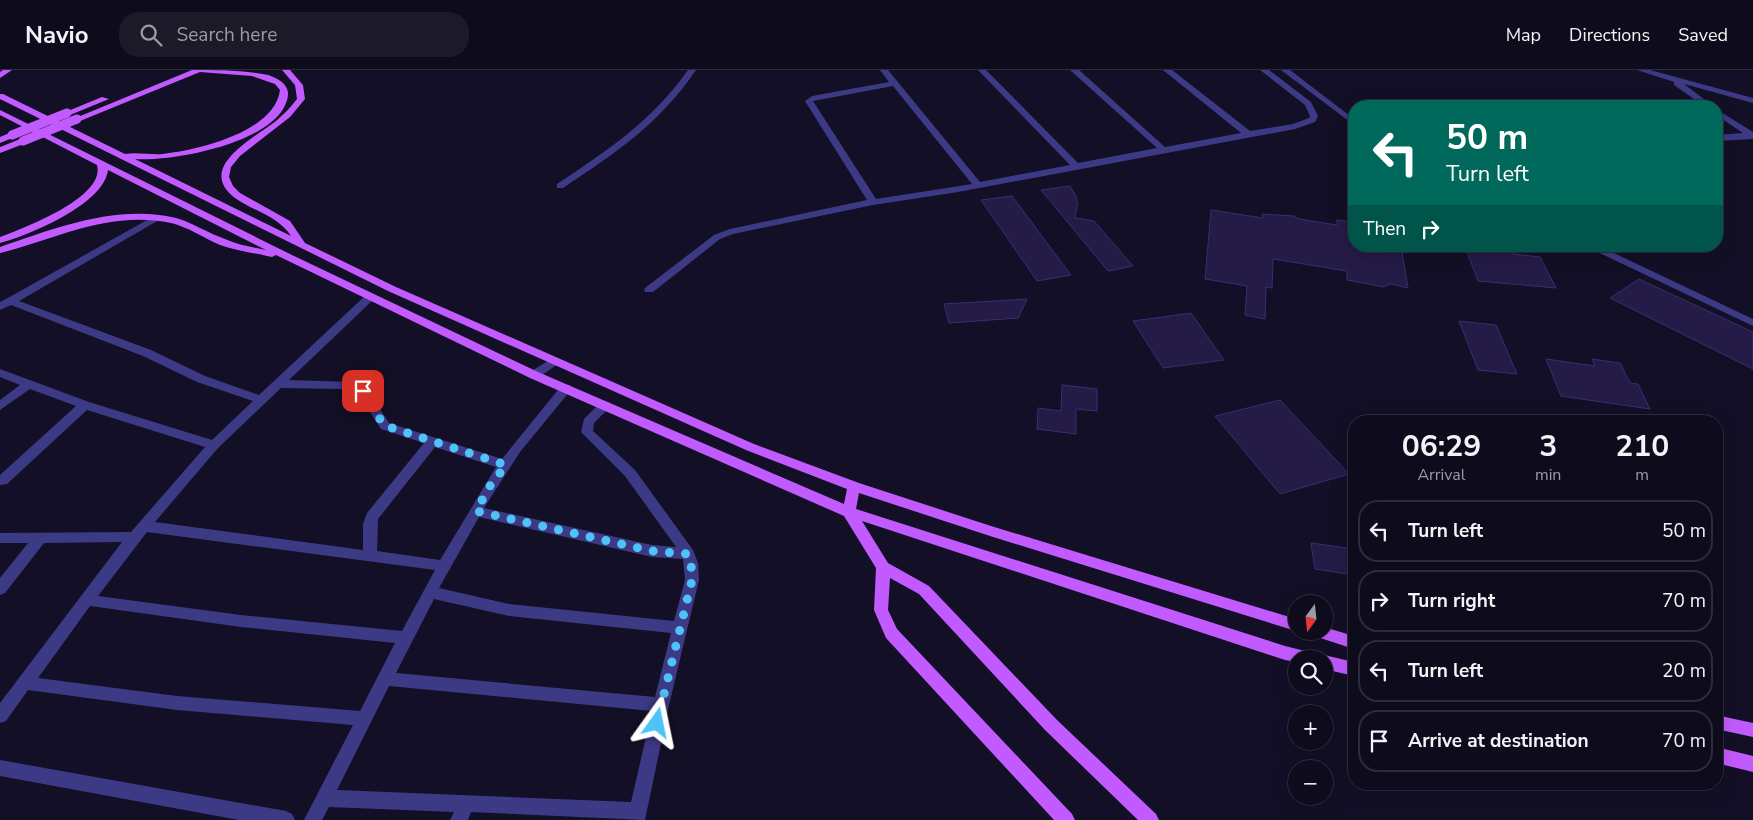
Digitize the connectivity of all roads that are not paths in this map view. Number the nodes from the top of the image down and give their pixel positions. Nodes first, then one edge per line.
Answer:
1 (8, 70) edge
2 (180, 70) edge
3 (198, 70) edge
4 (286, 70) edge
5 (692, 70) edge
6 (884, 70) edge
7 (982, 70) edge
8 (1074, 70) edge
9 (1167, 70) edge
10 (1264, 70) edge
11 (1285, 70) edge
12 (1641, 70) edge
13 (0, 76) edge
14 (1671, 78) junction
15 (895, 83) junction
16 (0, 96) edge
17 (1701, 100) edge
18 (1753, 102) edge
19 (0, 112) edge
20 (1723, 116) edge
21 (1348, 119) edge
22 (1248, 134) junction
23 (1752, 136) edge
24 (1723, 138) edge
25 (0, 140) edge
26 (1163, 149) junction
27 (0, 150) edge
28 (121, 155) junction
29 (101, 162) junction
30 (1078, 167) junction
31 (560, 186) dead end
32 (978, 186) junction
33 (873, 202) junction
34 (156, 218) junction
35 (0, 240) edge
36 (304, 247) junction
37 (0, 250) edge
38 (1603, 252) edge
39 (288, 257) junction
40 (649, 290) dead end
41 (370, 297) junction
42 (5, 304) edge
43 (1753, 323) edge
44 (554, 361) junction
45 (0, 373) edge
46 (534, 375) junction
47 (27, 384) junction
48 (278, 384) junction
49 (566, 388) junction
50 (261, 400) junction
51 (85, 405) junction
52 (605, 405) junction
53 (0, 406) edge
54 (433, 441) junction
55 (214, 445) junction
56 (506, 465) junction
57 (2, 482) dead end
58 (854, 486) junction
59 (476, 511) junction
60 (850, 512) junction
61 (138, 531) junction
62 (0, 538) edge
63 (40, 538) junction
64 (688, 554) junction
65 (370, 556) junction
66 (445, 566) junction
67 (883, 567) junction
68 (0, 589) edge
69 (430, 592) junction
70 (87, 600) junction
71 (1288, 624) edge
72 (679, 628) junction
73 (1333, 636) edge
74 (406, 638) junction
75 (1348, 640) edge
76 (1288, 653) edge
77 (1333, 664) edge
78 (1348, 668) edge
79 (385, 679) junction
80 (25, 683) junction
81 (661, 705) junction
82 (0, 716) edge
83 (364, 720) junction
84 (1723, 724) edge
85 (1753, 730) edge
86 (1723, 757) edge
87 (1753, 764) edge
88 (0, 768) edge
89 (324, 798) junction
90 (462, 812) edge
91 (637, 815) edge
92 (286, 820) edge
93 (313, 820) edge
94 (1066, 820) edge
95 (1150, 820) edge

1 - 13 main road
2 - 25 main road, bridge
3 - 27 main road, bridge
3 - 28 main road
4 - 36 main road
5 - 31 street
6 - 15 street
7 - 30 street
8 - 26 street
9 - 22 street
10 - 22 street
11 - 21 street
12 - 14 street
14 - 17 street
14 - 18 street
15 - 32 street
15 - 33 street
16 - 28 main road
19 - 29 main road
20 - 23 street
22 - 26 street
23 - 24 street
26 - 30 street
28 - 36 main road
29 - 35 main road
29 - 39 main road
30 - 32 street
32 - 33 street
33 - 40 street
34 - 37 main road
34 - 39 main road
34 - 42 street
36 - 44 main road
38 - 43 street
39 - 41 main road
41 - 46 main road
41 - 48 street
42 - 50 street
44 - 46 street
44 - 58 main road
45 - 47 street
46 - 49 main road
47 - 51 street
47 - 53 street
48 - 50 street
48 - 54 street
49 - 52 main road
49 - 56 street
50 - 55 street
51 - 55 street
51 - 57 street
52 - 60 main road
52 - 64 street
54 - 56 street
54 - 65 street
55 - 61 street
56 - 59 street
58 - 60 main road
58 - 71 main road
59 - 64 street
59 - 66 street
60 - 67 main road
60 - 76 main road
61 - 63 street
61 - 65 street
61 - 70 street
62 - 63 street
63 - 68 street
64 - 72 street
65 - 66 street
66 - 69 street
67 - 94 main road
67 - 95 main road
69 - 72 street
69 - 74 street
70 - 74 street
70 - 80 street
72 - 81 street
73 - 75 main road
74 - 79 street
77 - 78 main road
79 - 81 street
79 - 83 street
80 - 82 street
80 - 83 street
81 - 91 street
83 - 89 street
84 - 85 main road
86 - 87 main road
88 - 92 street
89 - 90 street
89 - 93 street
90 - 91 street

